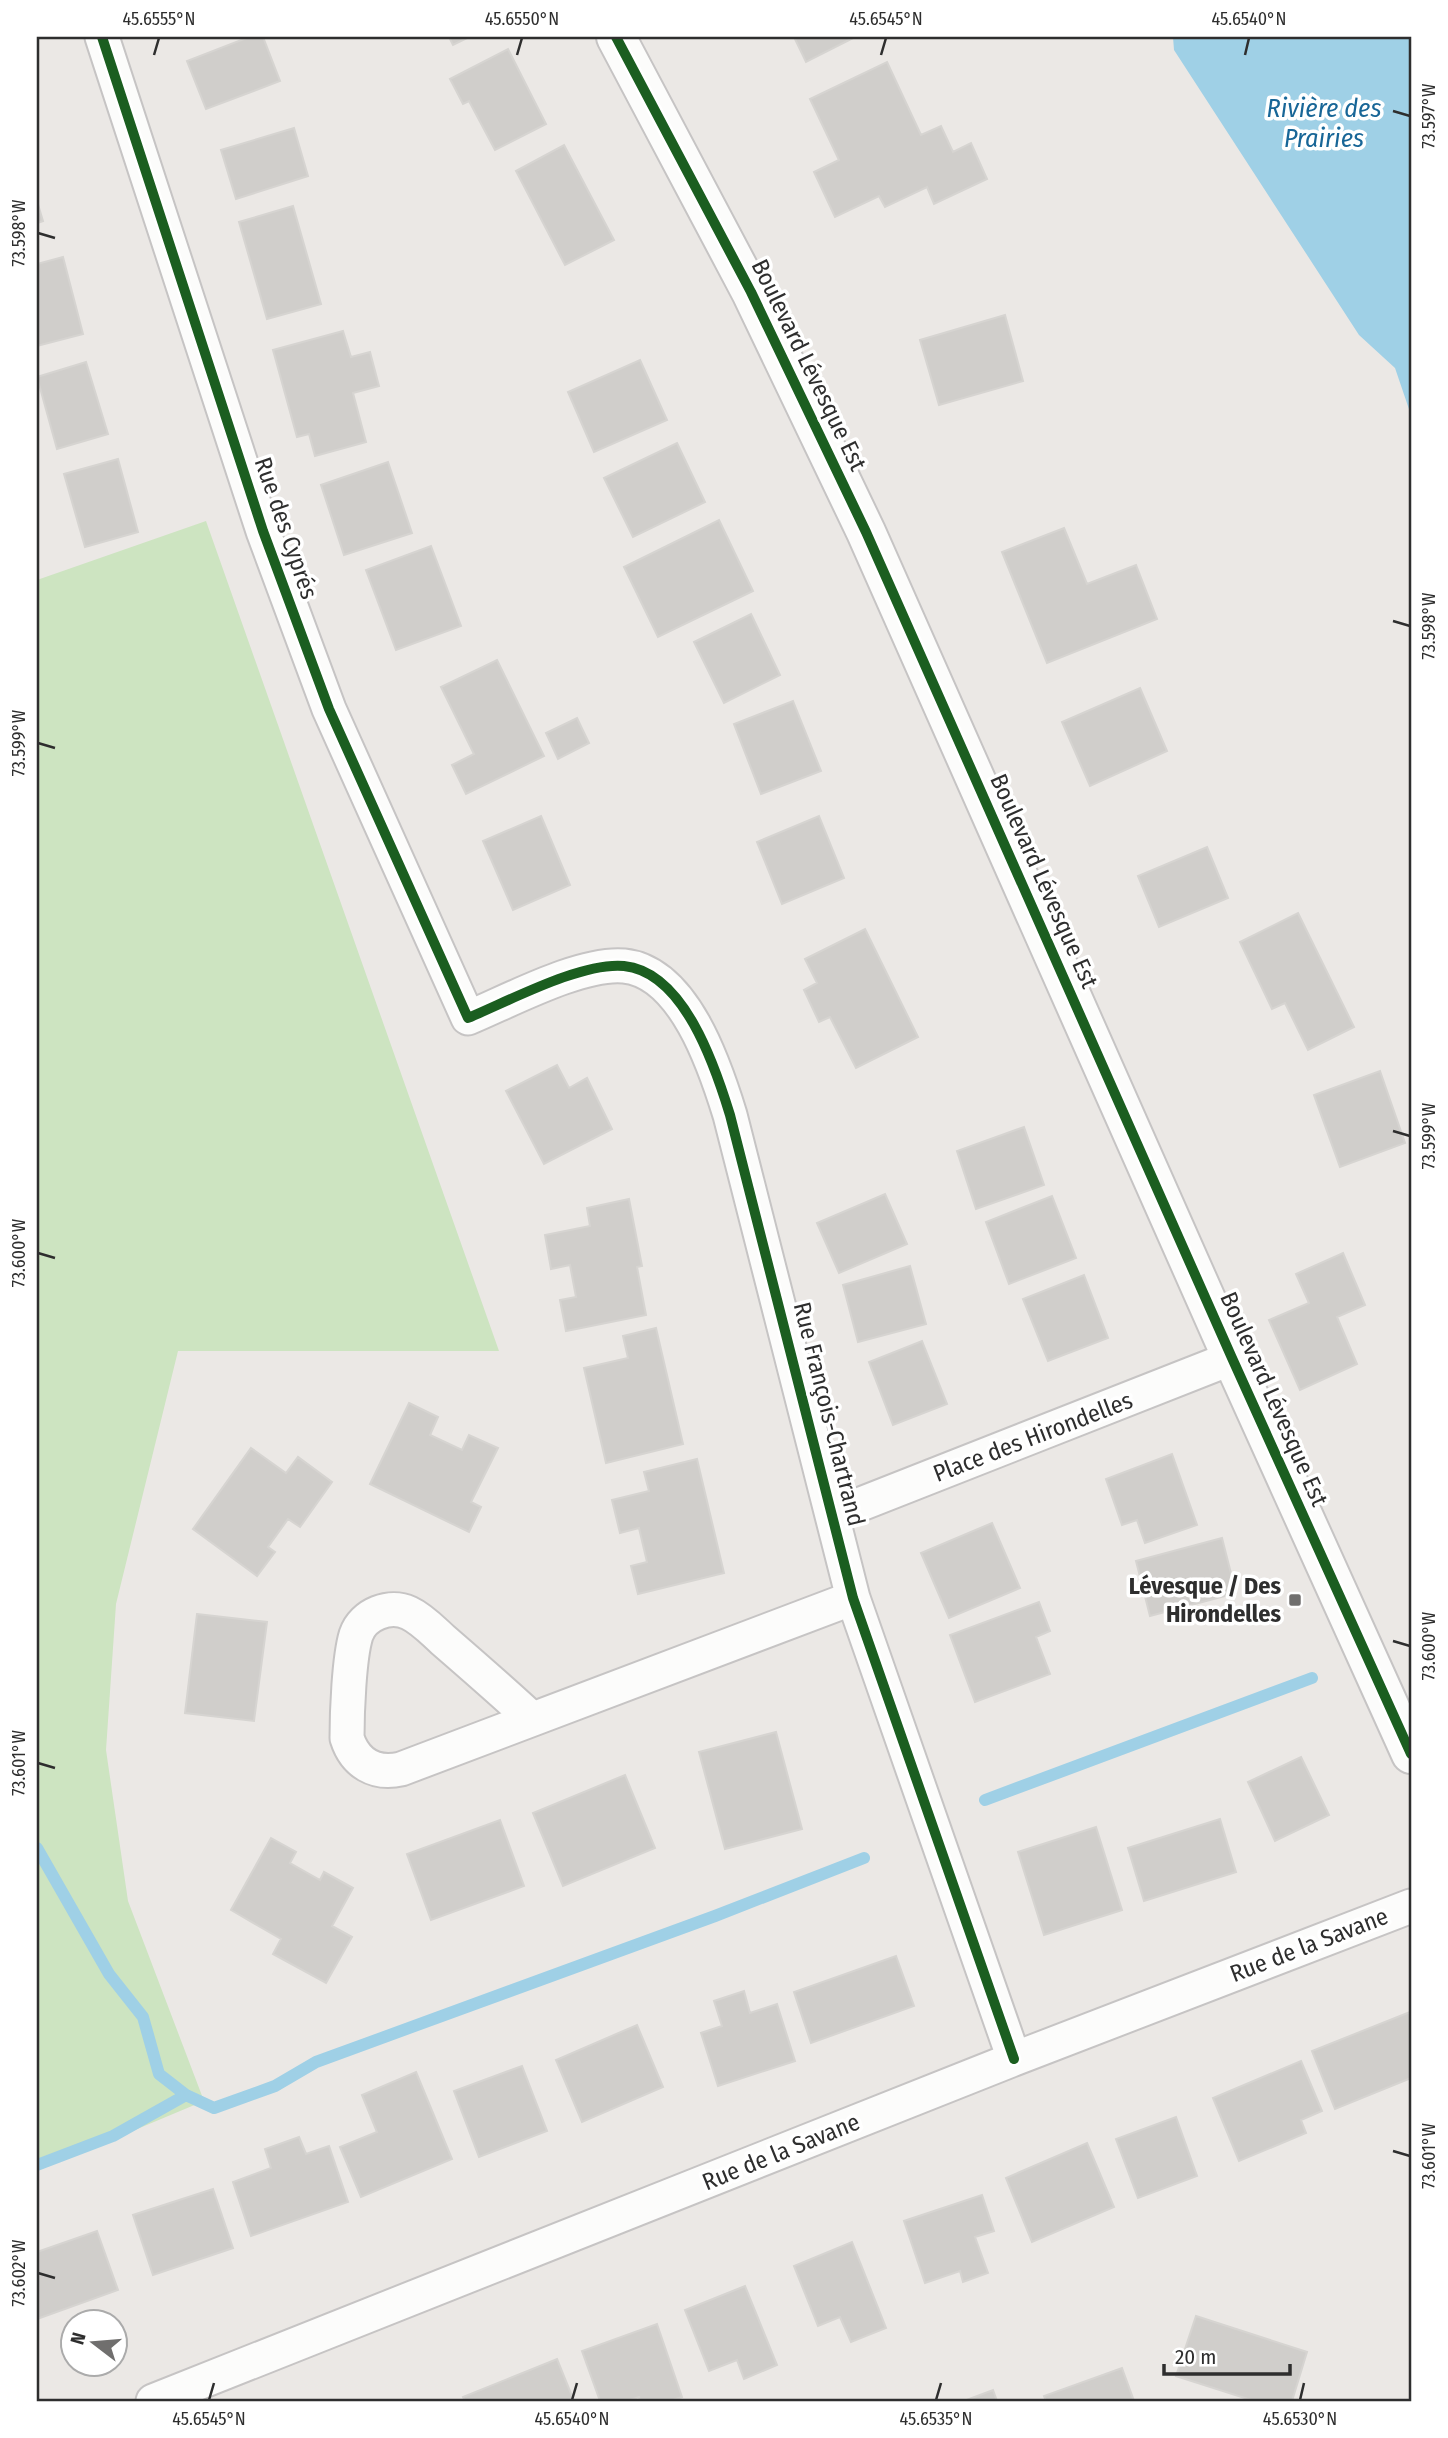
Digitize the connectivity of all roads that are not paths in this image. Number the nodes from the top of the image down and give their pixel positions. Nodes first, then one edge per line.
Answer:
1 (102, 37) edge
2 (615, 37) edge
3 (468, 1018) joint
4 (1232, 1358) junction
5 (833, 1515) junction
6 (853, 1598) junction
7 (532, 1719) junction
8 (1411, 1754) edge
9 (1411, 1906) edge
10 (1014, 2059) junction
11 (153, 2401) edge

1 - 3 street, Rue des Cyprés
2 - 4 street, Boulevard Lévesque Est
3 - 5 street, Rue François-Chartrand
4 - 5 street, Place des Hirondelles
4 - 8 street, Boulevard Lévesque Est
5 - 6 street, Rue François-Chartrand
6 - 7 street
6 - 10 street, Rue François-Chartrand
7 - 7 street
9 - 10 street, Rue de la Savane
10 - 11 street, Rue de la Savane

